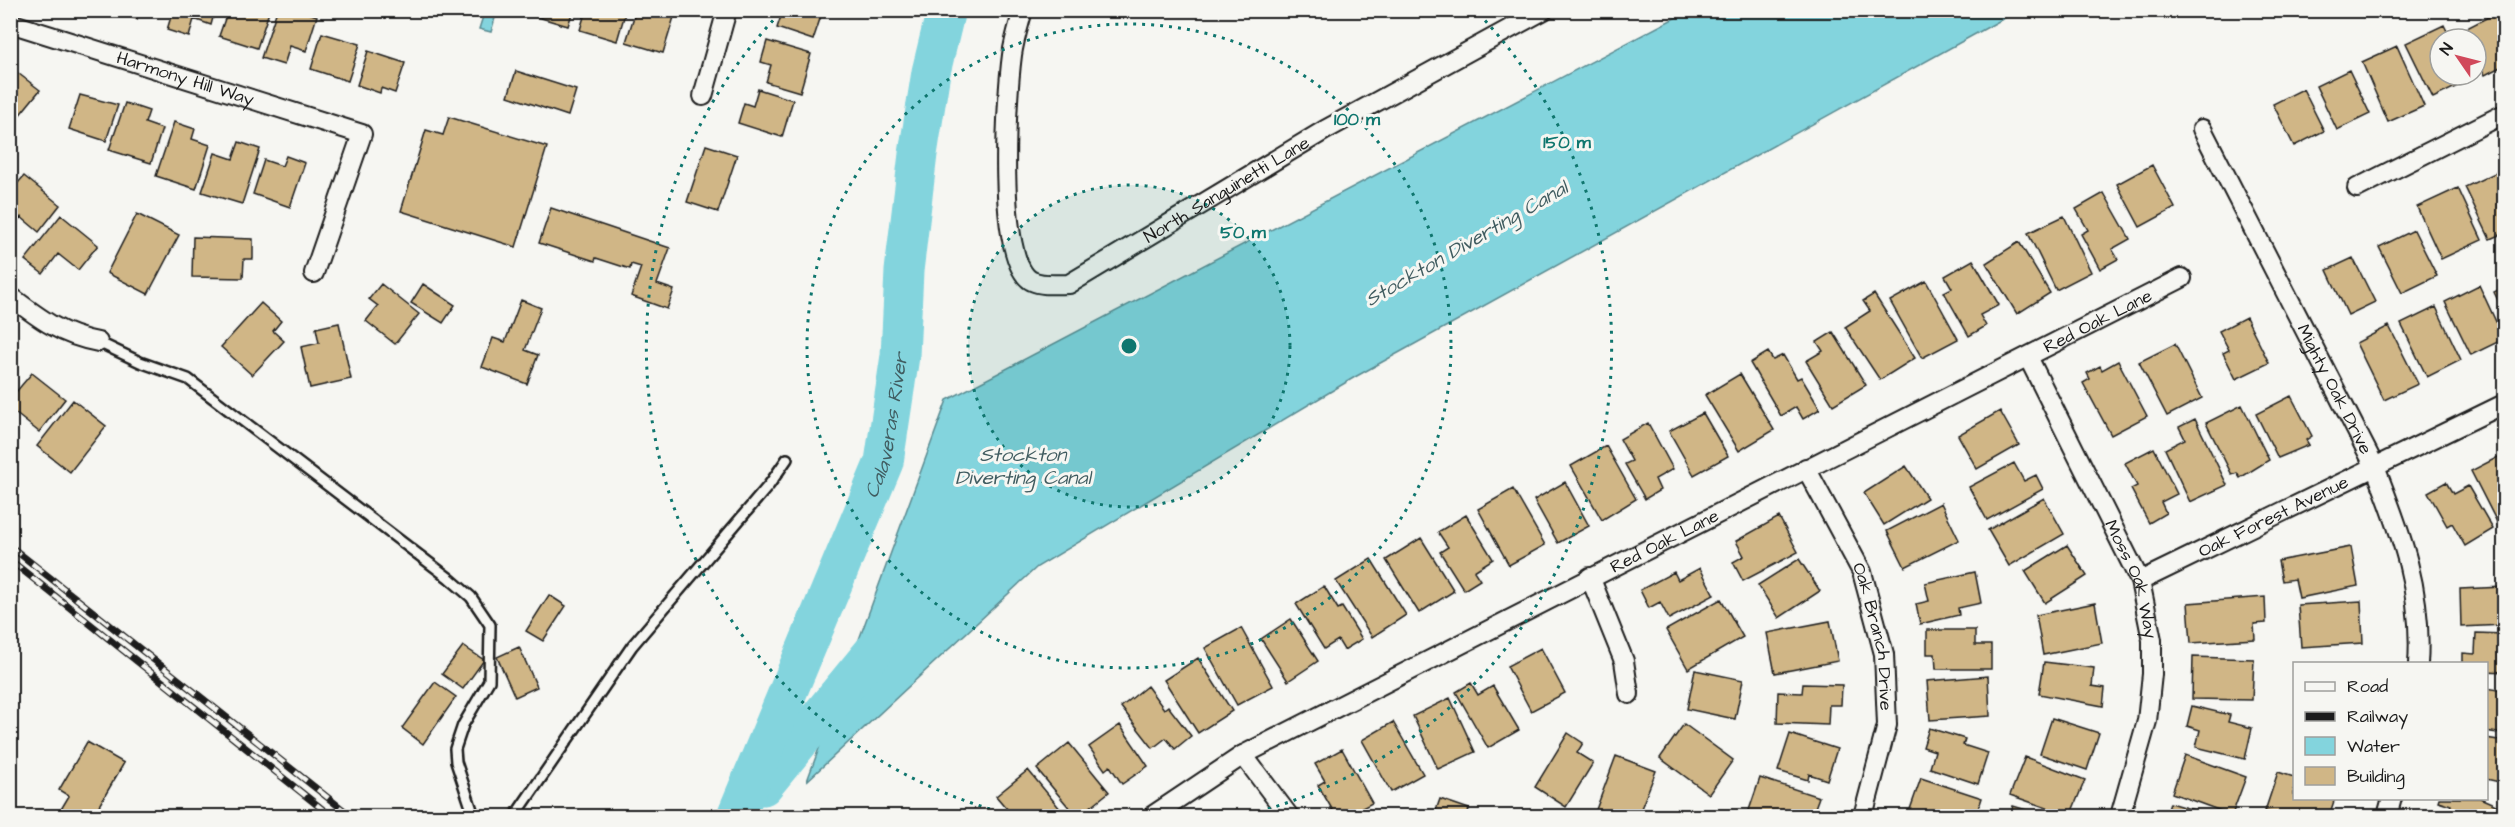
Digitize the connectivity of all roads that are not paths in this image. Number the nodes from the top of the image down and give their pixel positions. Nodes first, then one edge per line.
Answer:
1 (727, 10) edge
2 (1023, 10) edge
3 (1544, 10) edge
4 (10, 23) edge
5 (703, 96) dead end
6 (2505, 114) edge
7 (2202, 129) dead end
8 (2356, 188) dead end
9 (314, 273) dead end
10 (2182, 278) dead end
11 (10, 296) edge
12 (98, 342) joint
13 (2028, 357) junction
14 (2505, 404) edge
15 (788, 459) dead end
16 (2375, 467) junction
17 (1806, 468) junction
18 (1590, 577) junction
19 (2140, 581) junction
20 (2418, 662) edge
21 (1629, 694) dead end
22 (1243, 755) junction
23 (2391, 800) edge
24 (474, 816) edge
25 (515, 816) edge
26 (1152, 816) edge
27 (1289, 816) edge
28 (1863, 816) edge
29 (2120, 816) edge
30 (2387, 816) edge

1 - 5 street
2 - 3 street, North Sanguinetti Lane
4 - 9 street, Harmony Hill Way
6 - 8 street
7 - 16 street, Mighty Oak Drive
10 - 13 street, Red Oak Lane
11 - 12 street
12 - 24 lane
13 - 17 street, Red Oak Lane
13 - 19 street, Moss Oak Way
14 - 16 street, Oak Forest Avenue
15 - 25 lane
16 - 19 street, Oak Forest Avenue
16 - 20 street, Mighty Oak Drive
17 - 18 street, Red Oak Lane
17 - 28 street, Oak Branch Drive
18 - 21 street
18 - 22 street, Red Oak Lane
19 - 29 street, Moss Oak Way
22 - 26 street, Red Oak Lane
22 - 27 street
23 - 30 street

